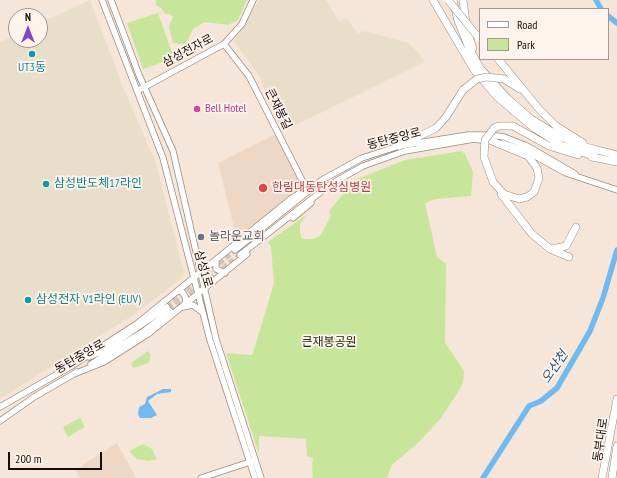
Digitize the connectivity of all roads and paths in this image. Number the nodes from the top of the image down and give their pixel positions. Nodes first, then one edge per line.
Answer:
1 (102, 0) edge
2 (111, 0) edge
3 (253, 0) edge
4 (433, 0) edge
5 (448, 0) edge
6 (453, 0) edge
7 (463, 0) edge
8 (479, 38) edge
9 (224, 44) junction
10 (479, 60) edge
11 (479, 60) edge
12 (499, 60) edge
13 (494, 84) junction
14 (144, 86) junction
15 (137, 91) junction
16 (532, 100) junction
17 (506, 105) junction
18 (492, 141) junction
19 (399, 146) junction
20 (617, 154) edge
21 (605, 156) junction
22 (596, 157) junction
23 (617, 162) edge
24 (578, 177) junction
25 (322, 180) junction
26 (493, 182) junction
27 (331, 184) junction
28 (306, 188) junction
29 (617, 190) edge
30 (576, 227) dead end
31 (550, 249) junction
32 (235, 250) tunnel mouth
33 (196, 253) junction
34 (240, 255) tunnel mouth
35 (569, 257) dead end
36 (216, 261) junction
37 (201, 273) junction
38 (225, 273) junction
39 (195, 278) junction
40 (205, 289) junction
41 (178, 291) junction
42 (198, 294) junction
43 (182, 307) junction
44 (202, 307) junction
45 (204, 316) junction
46 (214, 332) junction
47 (70, 367) junction
48 (74, 374) junction
49 (617, 399) edge
50 (617, 405) edge
51 (0, 407) edge
52 (0, 421) edge
53 (617, 446) edge
54 (247, 454) junction
55 (253, 461) junction
56 (243, 464) junction
57 (617, 474) edge
58 (201, 478) edge
59 (255, 478) edge
60 (260, 478) edge
61 (602, 478) edge
62 (606, 478) edge
63 (612, 478) edge
64 (616, 478) edge

1 - 15 street, 삼성1로
2 - 14 street, 삼성1로
3 - 9 street, 삼성전자로
4 - 17 highway
5 - 8 highway, bridge
5 - 17 highway
6 - 13 highway
7 - 11 highway
9 - 14 street, 삼성전자로
9 - 28 street, 큰재봉길
10 - 13 highway
12 - 16 highway
13 - 21 highway
14 - 15 street, 삼성전자로
14 - 33 street, 삼성1로
15 - 39 street, 삼성1로
16 - 19 highway, bridge
16 - 21 highway
17 - 22 highway
18 - 24 street, 동탄중앙로
18 - 26 highway
18 - 27 street, 동탄중앙로
19 - 24 street, 동탄중앙로
19 - 25 street, 동탄중앙로
20 - 21 highway
21 - 22 highway
21 - 23 highway
22 - 26 highway, bridge
24 - 29 street, 동탄중앙로
25 - 28 street
25 - 32 street, 동탄중앙로
26 - 31 highway
27 - 34 street
27 - 38 street
28 - 36 street
30 - 31 highway
31 - 35 highway
33 - 36 street
33 - 37 street, 삼성1로
36 - 37 street
36 - 38 street
37 - 39 street
37 - 40 street, 삼성1로
38 - 40 street
39 - 41 street
39 - 42 street, 삼성1로
40 - 42 street
40 - 46 street, 삼성1로
41 - 43 street
41 - 47 street
42 - 43 street
42 - 44 street, 삼성1로
43 - 45 street
43 - 48 street
44 - 45 street, 삼성1로
44 - 46 street
45 - 54 street, 삼성1로
46 - 55 street, 삼성1로
47 - 48 street, 동탄중앙로
47 - 51 street, 동탄중앙로
48 - 52 street, 동탄중앙로
49 - 61 highway
50 - 62 highway, 동부대로
53 - 63 highway, 동부대로
54 - 55 street, 삼성1로
54 - 56 street
55 - 56 street
55 - 59 street, 삼성1로
55 - 60 street, 삼성1로
56 - 58 street
57 - 64 highway

